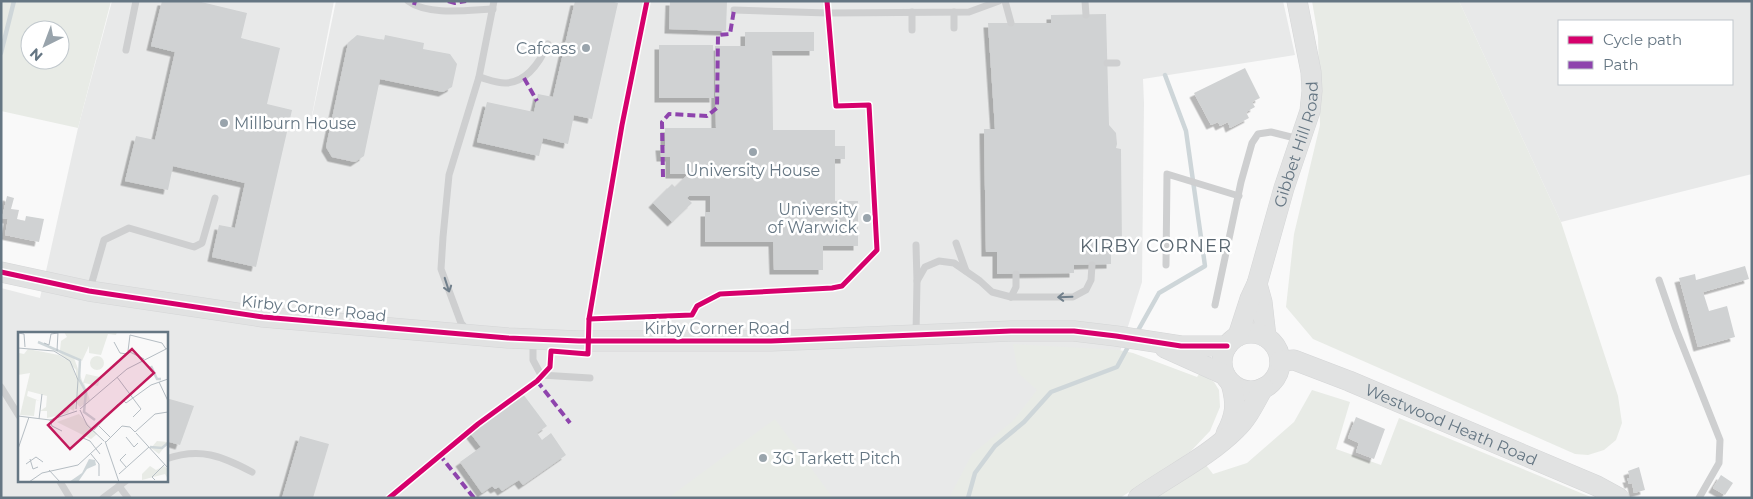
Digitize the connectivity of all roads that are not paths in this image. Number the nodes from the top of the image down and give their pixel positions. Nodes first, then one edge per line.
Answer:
1 (136, 1) edge
2 (408, 1) edge
3 (999, 1) edge
4 (1005, 1) edge
5 (1085, 1) edge
6 (1297, 1) edge
7 (493, 5) edge
8 (734, 10) dead end
9 (912, 12) junction
10 (954, 12) junction
11 (1086, 14) dead end
12 (1011, 23) dead end
13 (954, 28) dead end
14 (912, 30) dead end
15 (548, 44) dead end
16 (126, 50) dead end
17 (1107, 63) dead end
18 (1117, 63) dead end
19 (479, 77) junction
20 (1299, 139) junction
21 (1239, 196) junction
22 (215, 198) dead end
23 (956, 243) dead end
24 (916, 245) dead end
25 (1092, 265) dead end
26 (1166, 265) dead end
27 (967, 271) junction
28 (1, 272) edge
29 (1016, 274) dead end
30 (1659, 280) dead end
31 (916, 282) junction
32 (1257, 284) junction
33 (89, 292) junction
34 (1011, 297) junction
35 (1215, 305) dead end
36 (916, 334) junction
37 (471, 335) junction
38 (1266, 337) junction
39 (533, 339) junction
40 (1232, 341) junction
41 (1151, 342) junction
42 (1280, 361) junction
43 (590, 378) dead end
44 (1228, 379) junction
45 (1, 387) edge
46 (1264, 388) junction
47 (18, 414) edge
48 (1222, 440) junction
49 (168, 459) edge
50 (252, 472) dead end
51 (60, 482) edge
52 (124, 482) edge
53 (119, 486) junction
54 (70, 498) edge
55 (103, 498) edge
56 (128, 498) edge
57 (1138, 498) edge
58 (1619, 498) edge
59 (1699, 498) edge

1 - 16 lane
2 - 7 lane
3 - 10 lane
4 - 12 lane
5 - 11 lane
6 - 20 street, Gibbet Hill Road
7 - 19 lane
8 - 9 lane
9 - 10 lane
9 - 14 lane
10 - 13 lane
15 - 19 lane
17 - 18 lane
19 -> 37 lane
20 - 21 lane
20 - 32 street, Gibbet Hill Road
21 - 26 lane
21 - 35 lane
22 - 33 lane
23 - 27 lane
24 - 31 lane
25 -> 34 lane
27 - 31 lane
27 - 34 lane
28 - 33 street, Kirby Corner Road
29 - 34 lane
30 - 59 lane
31 - 36 lane
32 - 38 street, Gibbet Hill Road
32 - 40 street, Gibbet Hill Road
33 - 37 street, Kirby Corner Road
36 - 39 street, Kirby Corner Road
36 - 41 street, Kirby Corner Road
37 - 39 street, Kirby Corner Road
38 - 40 street
38 - 42 street
39 - 43 lane
40 - 41 street, Kirby Corner Road
40 - 44 street
41 - 44 street, Kirby Corner Road
42 - 46 street
42 - 58 street, Westwood Heath Road
44 - 46 street
44 - 48 street
45 - 47 lane
46 - 48 street
48 - 57 street
49 - 50 lane
51 - 54 lane
52 - 53 lane
53 - 55 lane
53 - 56 lane

